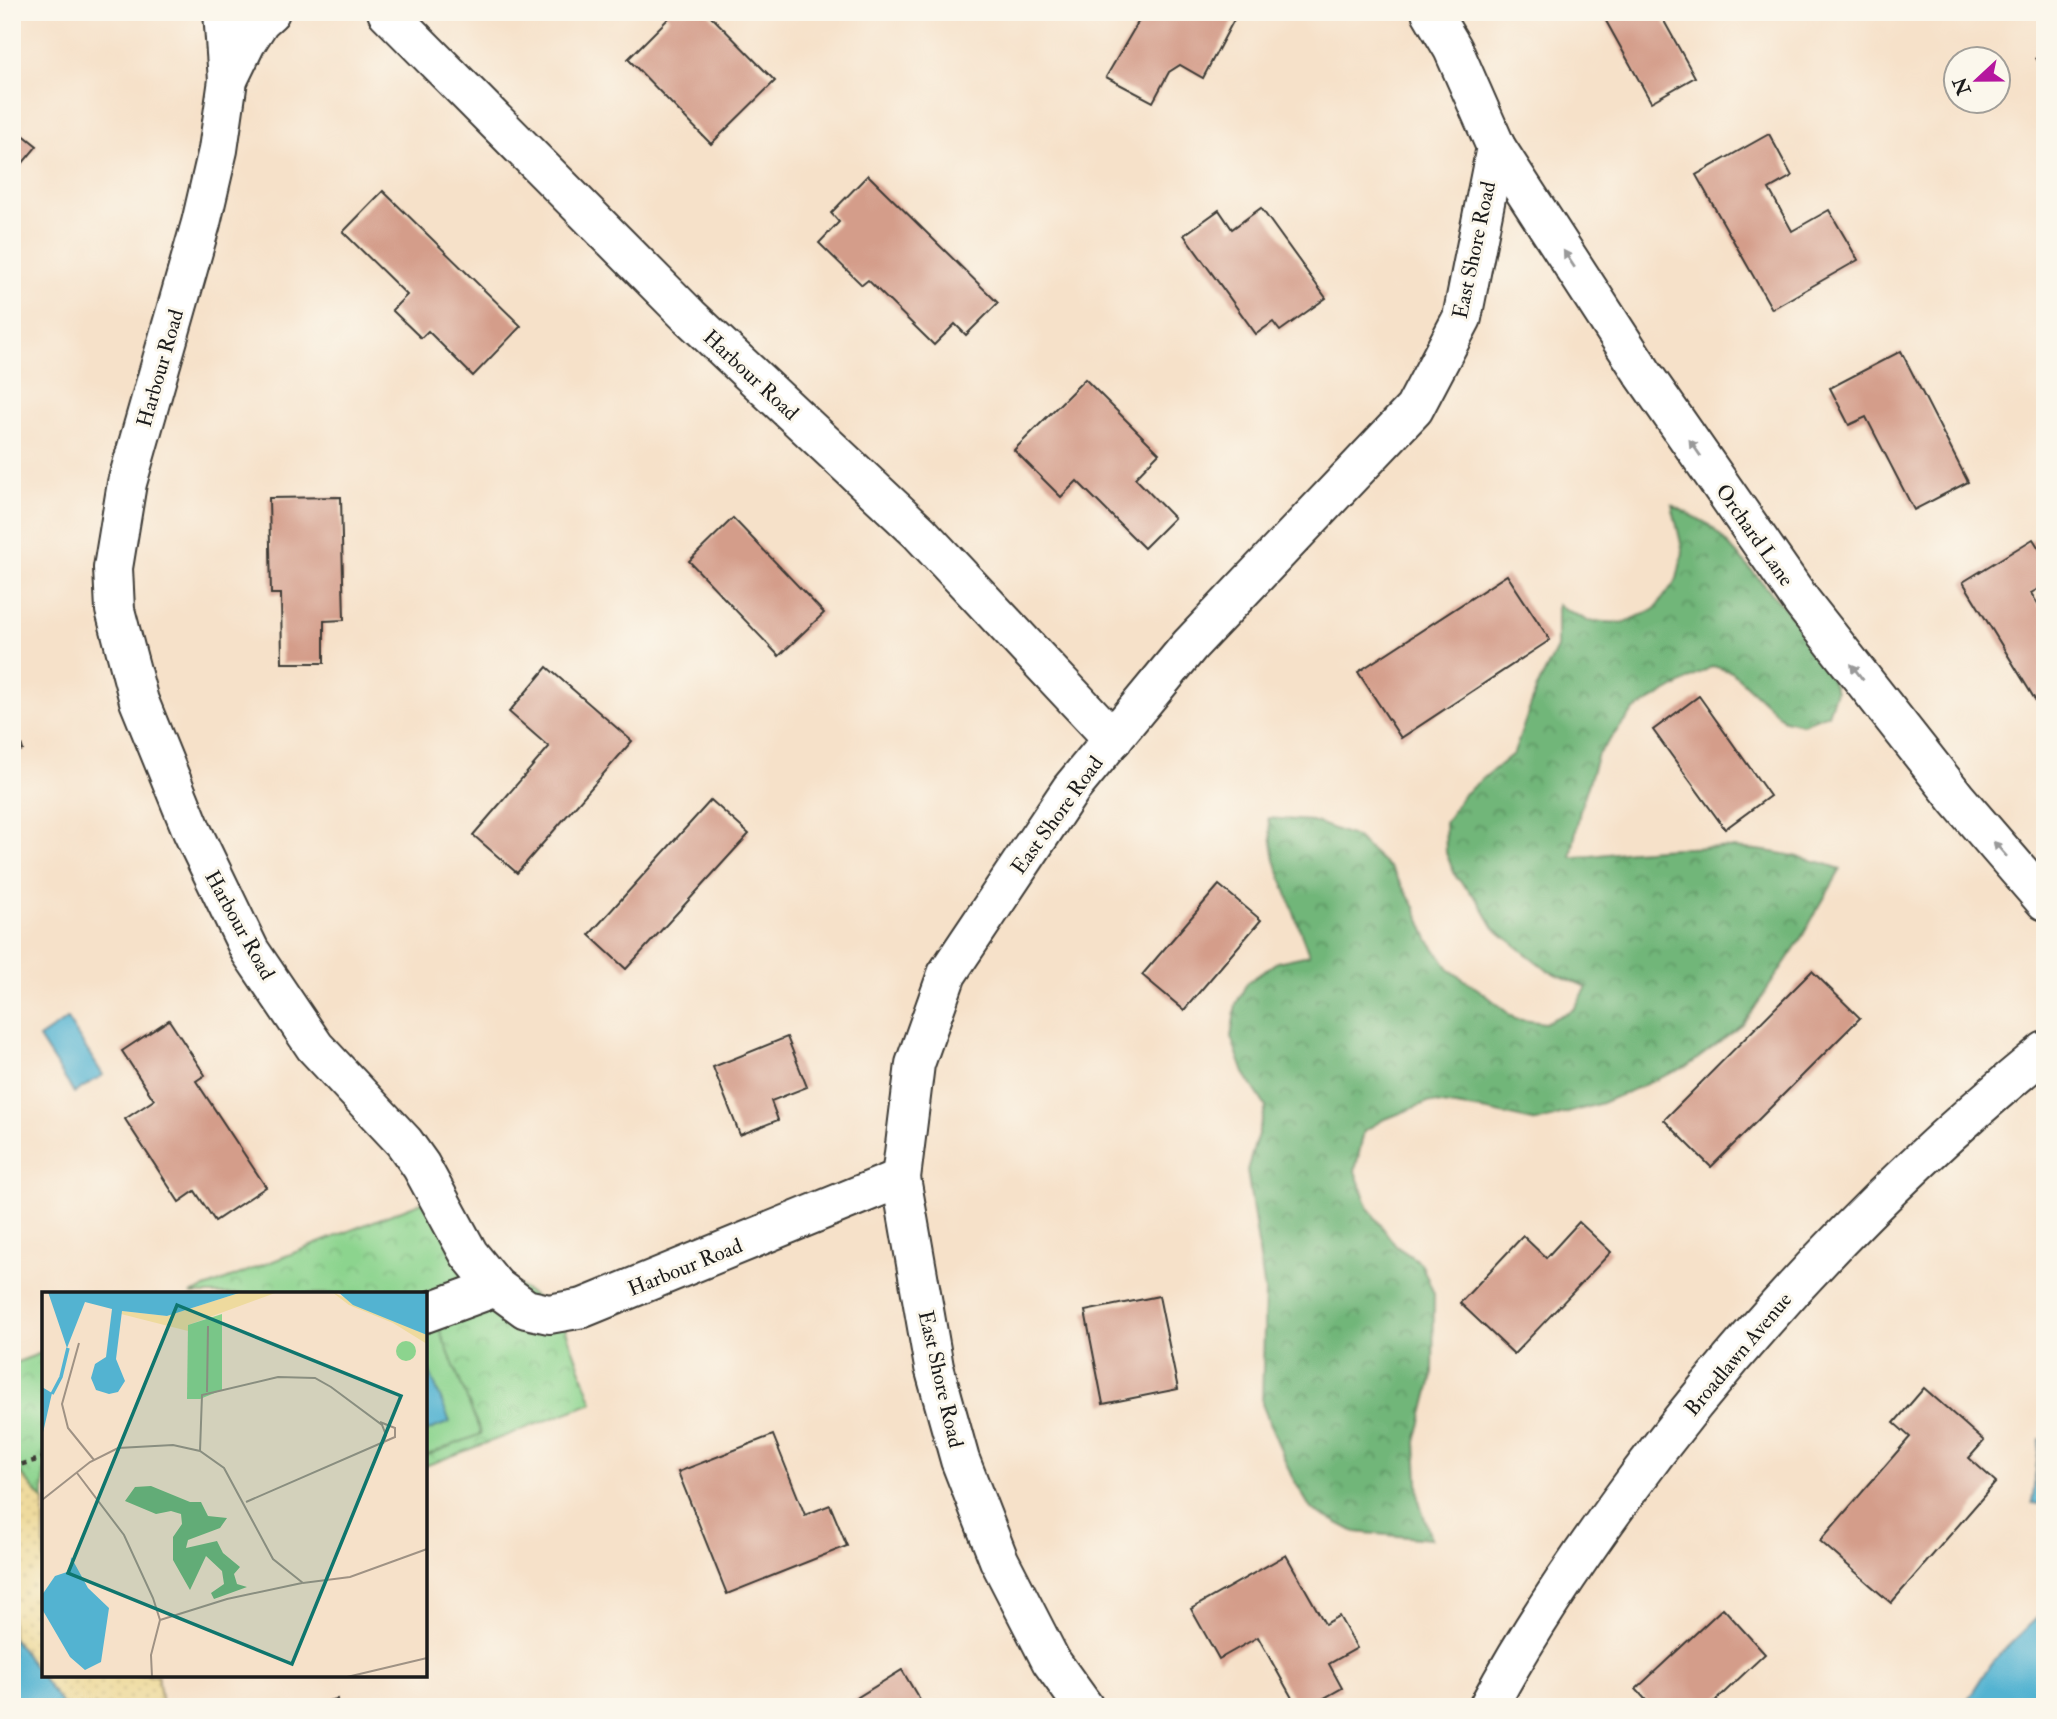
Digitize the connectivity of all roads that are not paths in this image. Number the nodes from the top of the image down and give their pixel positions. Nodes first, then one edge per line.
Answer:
1 (223, 12) edge
2 (270, 12) edge
3 (387, 12) edge
4 (1431, 12) edge
5 (228, 80) junction
6 (1496, 147) junction
7 (1113, 739) junction
8 (2045, 901) edge
9 (2045, 1051) edge
10 (901, 1178) junction
11 (496, 1287) junction
12 (427, 1312) edge
13 (1084, 1707) edge
14 (1488, 1707) edge

1 - 5 street, Harbour Road
2 - 5 street, Harbour Road
3 - 7 street, Harbour Road
4 - 6 street
5 - 11 street, Harbour Road
6 - 7 street, East Shore Road
8 -> 6 street, Orchard Lane
7 - 10 street, East Shore Road
9 - 14 street, Broadlawn Avenue
10 - 11 street, Harbour Road
10 - 13 street, East Shore Road
11 - 12 street

